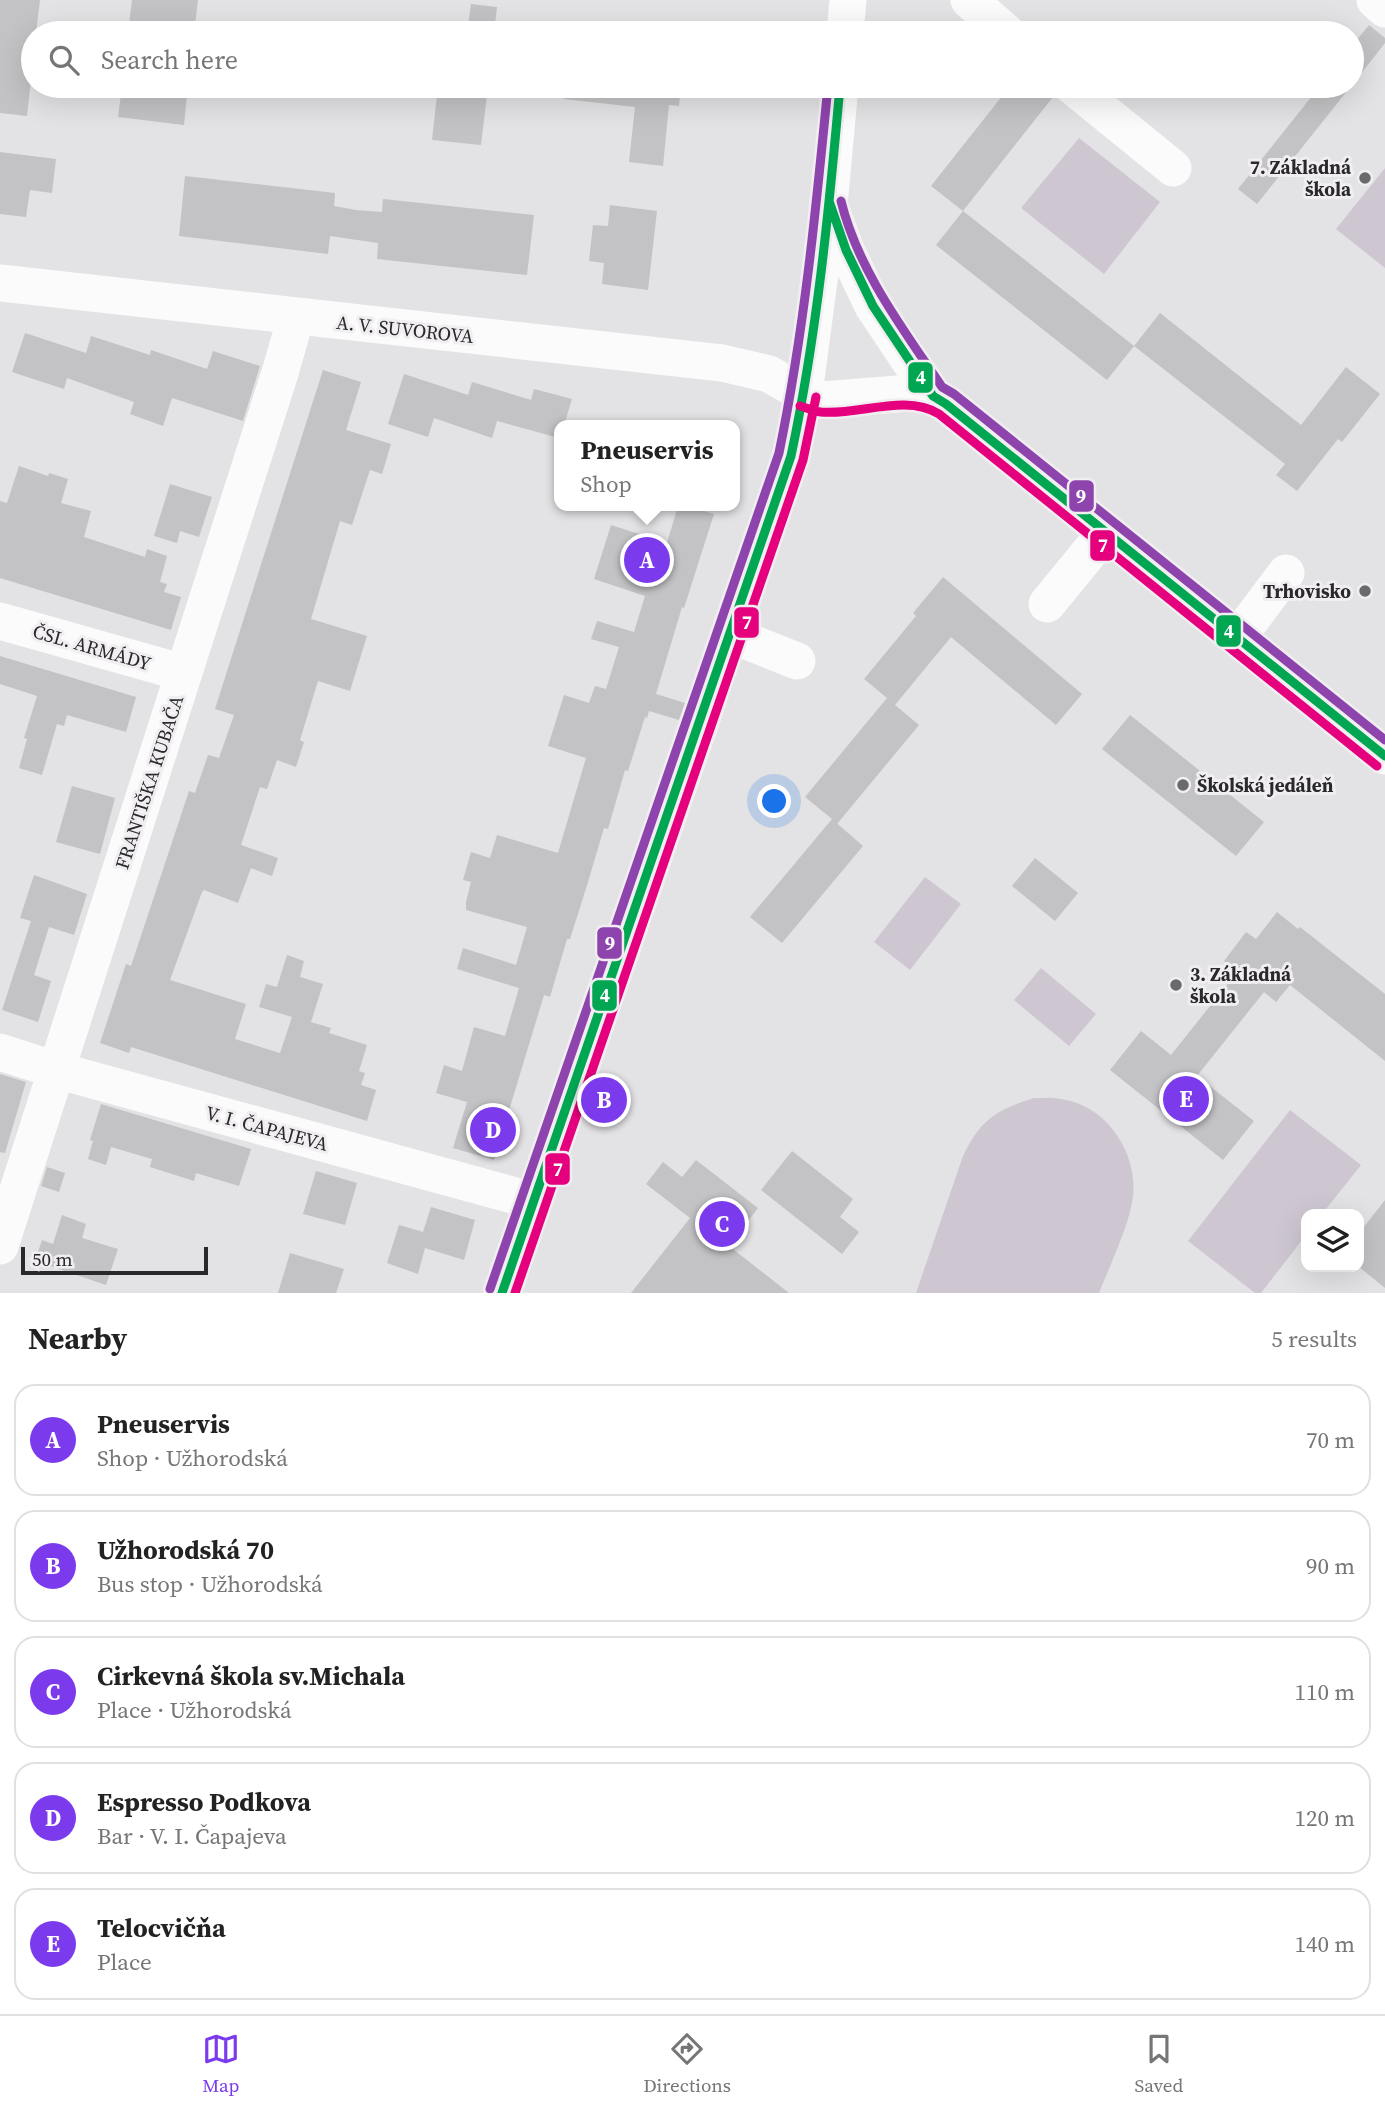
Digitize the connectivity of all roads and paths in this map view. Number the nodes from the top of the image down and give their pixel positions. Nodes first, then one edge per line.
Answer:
1 (848, 0) edge
2 (969, 0) edge
3 (1375, 0) edge
4 (1385, 9) edge
5 (846, 21) edge
6 (993, 21) edge
7 (839, 98) edge
8 (1087, 98) edge
9 (1172, 168) dead end
10 (829, 205) junction
11 (0, 283) edge
12 (296, 317) junction
13 (804, 394) junction
14 (933, 396) junction
15 (1106, 532) junction
16 (1286, 573) dead end
17 (1047, 604) dead end
18 (0, 621) edge
19 (729, 634) junction
20 (1238, 637) junction
21 (797, 661) dead end
22 (184, 673) junction
23 (1385, 756) edge
24 (0, 1052) edge
25 (56, 1070) junction
26 (534, 1201) junction
27 (6, 1205) edge
28 (0, 1246) edge
29 (502, 1293) edge

1 - 5 street
2 - 6 street
3 - 4 street
7 - 10 street
8 - 9 street
10 - 13 street
10 - 14 street
11 - 12 street, A. V. SUVOROVA
12 - 13 street, A. V. SUVOROVA
12 - 22 street, FRANTIŠKA KUBAČA
13 - 14 street
13 - 19 street
14 - 15 street
15 - 17 street
15 - 20 street
16 - 20 street
18 - 22 street, ČSL. ARMÁDY
19 - 21 street
19 - 26 street
20 - 23 street
22 - 25 street, FRANTIŠKA KUBAČA
24 - 25 street, V. I. ČAPAJEVA
25 - 26 street, V. I. ČAPAJEVA
25 - 27 street, FRANTIŠKA KUBAČA
26 - 29 street
27 - 28 street, FRANTIŠKA KUBAČA

